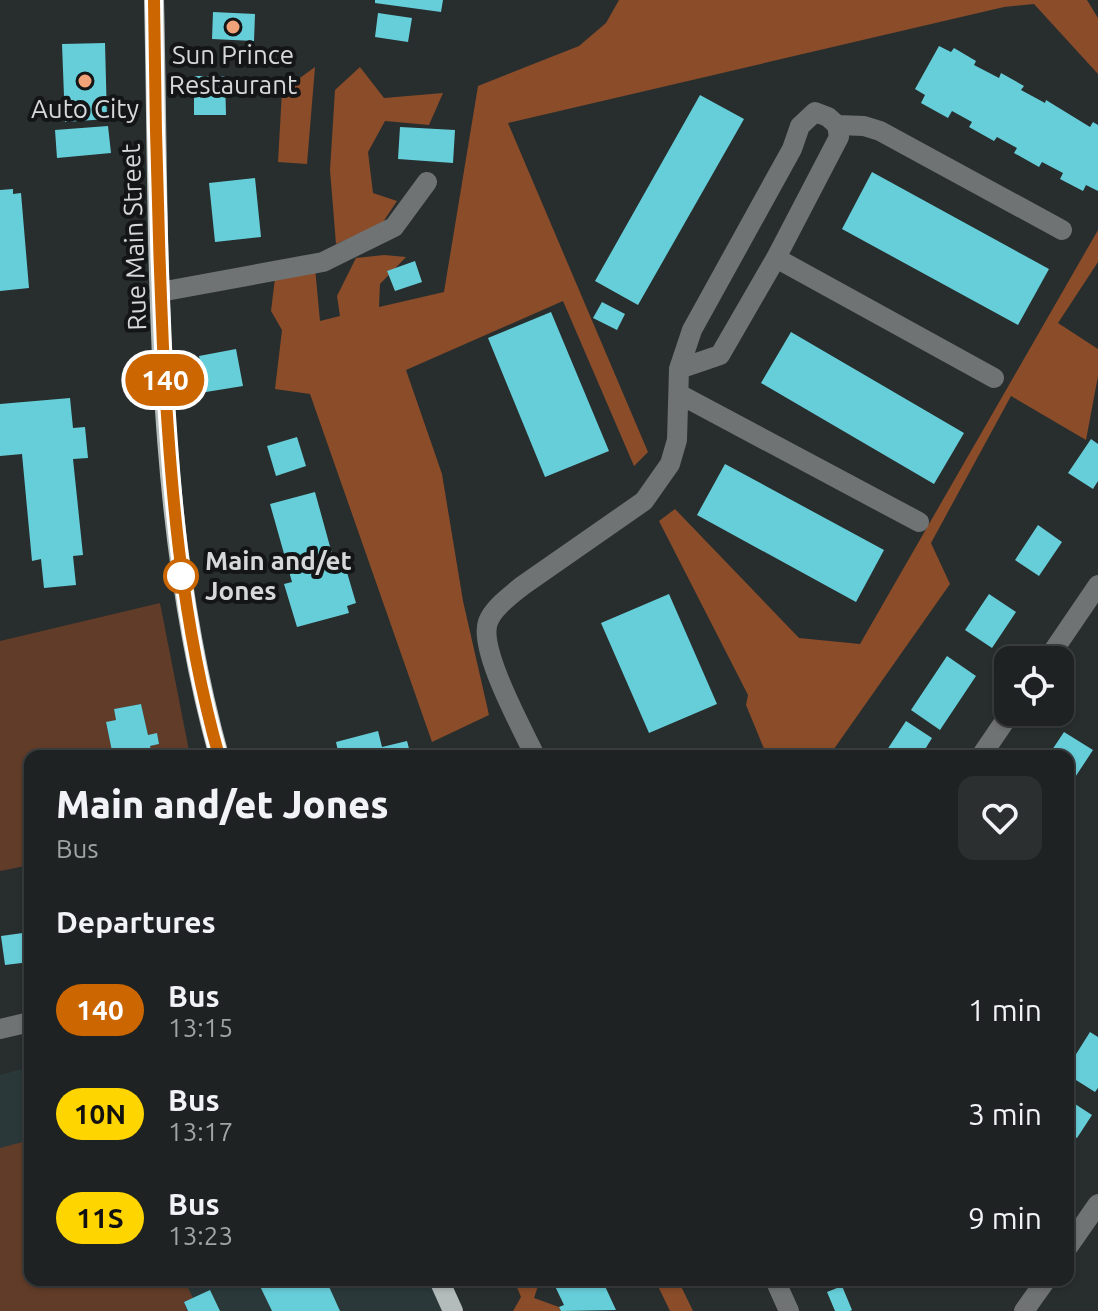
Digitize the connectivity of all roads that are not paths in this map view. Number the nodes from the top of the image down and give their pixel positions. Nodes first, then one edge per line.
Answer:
1 (154, 0) edge
2 (837, 125) junction
3 (427, 182) dead end
4 (1062, 230) dead end
5 (776, 258) junction
6 (160, 292) junction
7 (679, 369) junction
8 (994, 378) dead end
9 (679, 394) junction
10 (919, 522) dead end
11 (1098, 585) edge
12 (1057, 646) edge
13 (1001, 726) edge
14 (218, 750) edge
15 (532, 750) edge
16 (985, 750) edge
17 (24, 1023) edge
18 (0, 1029) edge
19 (1098, 1204) edge
20 (1074, 1238) edge
21 (442, 1286) edge
22 (778, 1286) edge
23 (1042, 1286) edge
24 (453, 1311) edge
25 (789, 1311) edge
26 (1024, 1311) edge

1 - 6 main road, Rue Main Street
2 - 4 street
2 - 5 street
2 - 7 street
3 - 6 street
5 - 7 street
5 - 8 street
6 - 14 main road, Rue Main Street
7 - 9 street
9 - 10 street
9 - 15 street
11 - 12 street
13 - 16 street
17 - 18 street
19 - 20 street
21 - 24 main road
22 - 25 street
23 - 26 street

